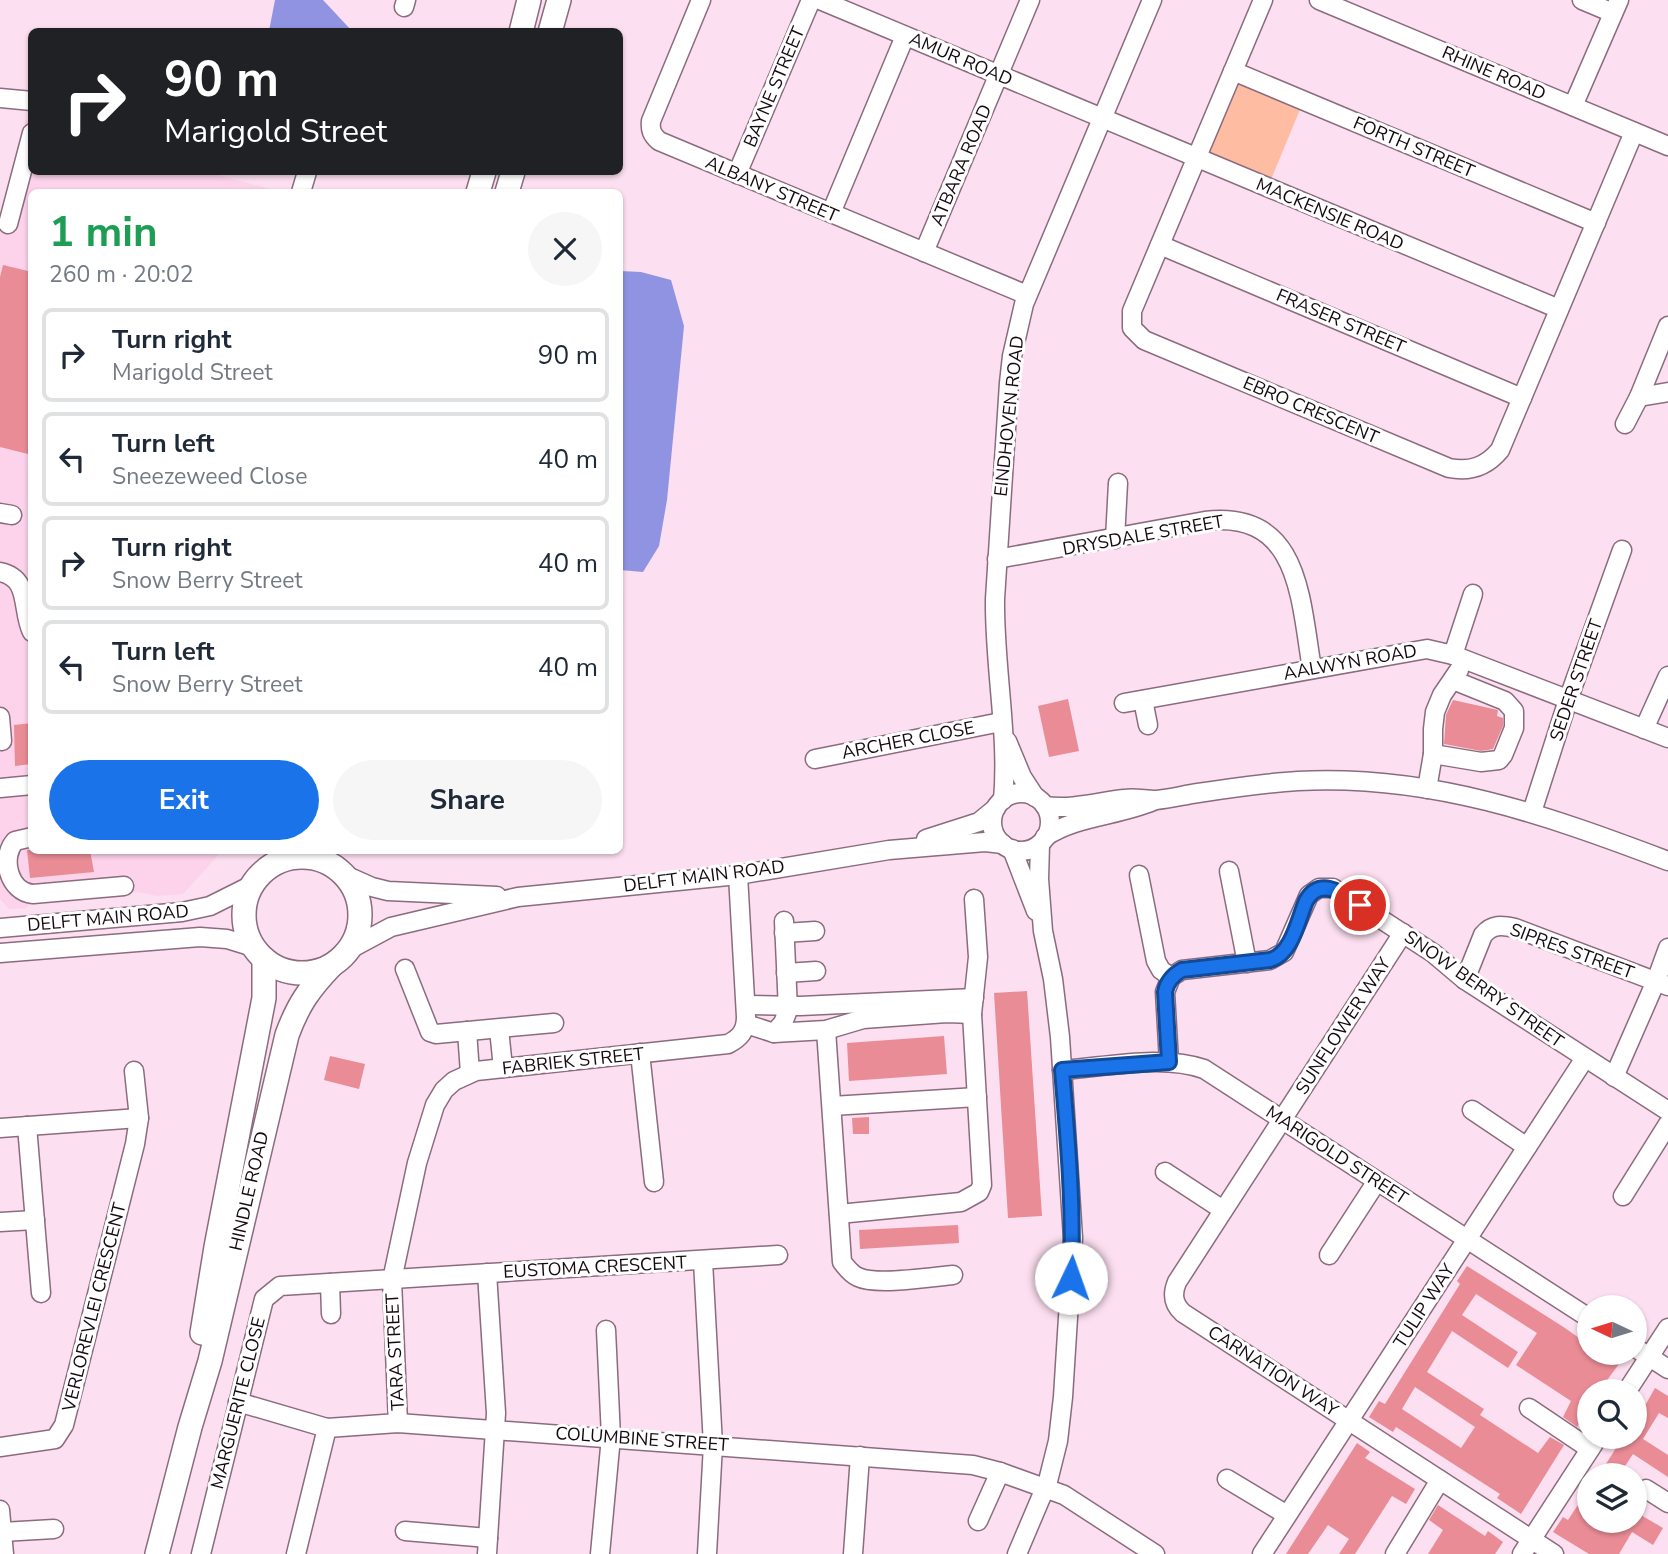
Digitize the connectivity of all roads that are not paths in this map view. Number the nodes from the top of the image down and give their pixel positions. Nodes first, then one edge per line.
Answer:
1 (529, 0) edge
2 (559, 0) edge
3 (701, 0) edge
4 (811, 0) edge
5 (820, 0) edge
6 (1030, 0) edge
7 (1152, 0) edge
8 (1263, 0) edge
9 (1319, 0) edge
10 (1582, 0) edge
11 (1616, 7) edge
12 (522, 28) edge
13 (551, 28) edge
14 (905, 36) junction
15 (1233, 71) junction
16 (998, 75) junction
17 (0, 99) edge
18 (28, 101) edge
19 (1573, 106) junction
20 (1102, 119) junction
21 (1634, 132) junction
22 (1668, 146) edge
23 (28, 148) edge
24 (1196, 158) junction
25 (737, 174) junction
26 (831, 213) junction
27 (1595, 223) junction
28 (8, 224) dead end
29 (1160, 245) junction
30 (924, 252) junction
31 (1027, 295) junction
32 (1559, 309) junction
33 (1668, 326) edge
34 (1668, 392) edge
35 (1639, 397) junction
36 (1522, 398) junction
37 (1625, 424) dead end
38 (1118, 483) dead end
39 (1115, 539) junction
40 (1622, 550) dead end
41 (997, 559) junction
42 (0, 572) edge
43 (1473, 594) dead end
44 (28, 615) edge
45 (1459, 657) junction
46 (1312, 668) junction
47 (1668, 676) edge
48 (1452, 680) junction
49 (1143, 700) junction
50 (1568, 700) junction
51 (1124, 703) dead end
52 (0, 717) edge
53 (1148, 726) dead end
54 (1002, 727) junction
55 (1644, 729) junction
56 (1668, 738) edge
57 (2, 741) dead end
58 (1433, 754) junction
59 (815, 759) dead end
60 (28, 785) edge
61 (0, 788) edge
62 (1427, 789) junction
63 (1156, 800) junction
64 (1040, 801) junction
65 (1000, 804) junction
66 (1532, 812) junction
67 (28, 838) edge
68 (1043, 841) junction
69 (1007, 847) junction
70 (889, 850) junction
71 (278, 858) edge
72 (1668, 861) edge
73 (341, 865) edge
74 (1229, 871) dead end
75 (738, 875) junction
76 (1139, 875) dead end
77 (251, 885) junction
78 (124, 886) dead end
79 (518, 897) junction
80 (974, 899) dead end
81 (0, 928) edge
82 (815, 931) dead end
83 (1044, 931) junction
84 (1403, 933) junction
85 (1668, 948) edge
86 (349, 949) junction
87 (0, 953) edge
88 (258, 953) junction
89 (1247, 962) junction
90 (331, 966) junction
91 (405, 969) dead end
92 (817, 971) dead end
93 (786, 973) junction
94 (1171, 977) junction
95 (1465, 980) junction
96 (1662, 984) edge
97 (746, 1005) junction
98 (788, 1006) junction
99 (973, 1006) junction
100 (554, 1023) dead end
101 (746, 1024) junction
102 (499, 1029) junction
103 (826, 1030) junction
104 (467, 1031) junction
105 (774, 1033) junction
106 (640, 1054) junction
107 (1585, 1058) junction
108 (1169, 1062) junction
109 (503, 1068) junction
110 (1062, 1070) junction
111 (134, 1071) dead end
112 (470, 1073) junction
113 (1614, 1077) junction
114 (977, 1097) junction
115 (832, 1106) junction
116 (1472, 1110) dead end
117 (1668, 1111) edge
118 (139, 1118) junction
119 (1282, 1119) junction
120 (1668, 1124) edge
121 (27, 1126) junction
122 (0, 1128) edge
123 (1527, 1147) junction
124 (1165, 1172) dead end
125 (1377, 1181) junction
126 (654, 1182) dead end
127 (1623, 1196) dead end
128 (1223, 1210) junction
129 (839, 1214) junction
130 (35, 1220) junction
131 (0, 1222) edge
132 (1467, 1239) junction
133 (778, 1255) dead end
134 (1329, 1255) dead end
135 (703, 1261) junction
136 (487, 1273) junction
137 (953, 1275) dead end
138 (392, 1280) junction
139 (330, 1283) junction
140 (41, 1293) dead end
141 (1577, 1310) edge
142 (331, 1314) dead end
143 (1668, 1328) edge
144 (606, 1330) dead end
145 (1647, 1347) edge
146 (1647, 1355) edge
147 (1668, 1369) edge
148 (238, 1402) junction
149 (1529, 1409) dead end
150 (1349, 1420) junction
151 (398, 1423) junction
152 (190, 1427) junction
153 (327, 1428) junction
154 (496, 1429) junction
155 (1577, 1434) edge
156 (611, 1437) junction
157 (713, 1445) junction
158 (0, 1447) edge
159 (1590, 1449) edge
160 (860, 1456) junction
161 (1000, 1472) junction
162 (1227, 1479) dead end
163 (1440, 1480) junction
164 (1045, 1489) junction
165 (1647, 1490) edge
166 (1668, 1503) edge
167 (0, 1510) edge
168 (1287, 1515) junction
169 (978, 1521) dead end
170 (54, 1529) dead end
171 (405, 1531) dead end
172 (2, 1532) junction
173 (488, 1546) edge
174 (1527, 1547) edge
175 (4, 1554) edge
176 (157, 1554) edge
177 (201, 1554) edge
178 (296, 1554) edge
179 (600, 1554) edge
180 (707, 1554) edge
181 (853, 1554) edge
182 (1017, 1554) edge
183 (1155, 1554) edge
184 (1262, 1554) edge
185 (1395, 1554) edge
186 (1555, 1554) edge

1 - 12 main road
2 - 13 main road
3 - 25 street, ALBANY STREET
4 - 25 street, BAYNE STREET
5 - 14 street, AMUR ROAD
6 - 16 street, ATBARA ROAD
7 - 20 street, EINDHOVEN ROAD
8 - 15 street, EBRO CRESCENT
9 - 19 street, RHINE ROAD
10 - 11 street
11 - 19 street
14 - 16 street, AMUR ROAD
14 - 26 street
15 - 24 street, EBRO CRESCENT
15 - 27 street, FORTH STREET
16 - 20 street, AMUR ROAD
16 - 30 street, ATBARA ROAD
17 - 18 street
19 - 21 street, RHINE ROAD
20 - 24 street, MACKENSIE ROAD
20 - 31 street, EINDHOVEN ROAD
21 - 22 street, RHINE ROAD
21 - 27 street, EBRO CRESCENT
23 - 28 street
24 - 29 street, EBRO CRESCENT
24 - 32 street, MACKENSIE ROAD
25 - 26 street, ALBANY STREET
26 - 30 street, ALBANY STREET
27 - 32 street, EBRO CRESCENT
29 - 36 street, FRASER STREET
29 - 36 street, EBRO CRESCENT
30 - 31 street, ALBANY STREET
31 - 41 street, EINDHOVEN ROAD
32 - 36 street, EBRO CRESCENT
33 - 35 street
34 - 35 street
35 - 37 street
38 - 39 street
39 - 41 street, DRYSDALE STREET
39 - 46 street, DRYSDALE STREET
40 - 50 street, SEDER STREET
41 - 54 street, EINDHOVEN ROAD
42 - 44 street
43 - 45 street
45 - 46 street, AALWYN ROAD
45 - 48 street
45 - 50 street, AALWYN ROAD
46 - 49 street, AALWYN ROAD
47 - 55 street
48 - 58 street
48 - 58 street
49 - 51 street, AALWYN ROAD
49 - 53 street
50 - 55 street, AALWYN ROAD
50 - 66 street, SEDER STREET
52 - 57 street
54 - 59 street, ARCHER CLOSE
54 - 64 street, EINDHOVEN ROAD
54 - 65 street, EINDHOVEN ROAD
55 - 56 street, AALWYN ROAD
58 - 62 street
60 - 61 street
62 - 63 street
62 - 66 street
63 - 64 street
63 - 68 street
64 - 65 street
64 - 68 street
65 - 69 street
65 - 70 street, DELFT MAIN ROAD
66 - 72 street
67 - 78 street
68 - 69 street
68 - 83 street
69 - 70 street, DELFT MAIN ROAD
69 - 83 street
70 - 75 street, DELFT MAIN ROAD
71 - 73 main road
71 - 77 main road
73 - 79 street, DELFT MAIN ROAD
73 - 86 main road
74 - 89 street
75 - 79 street, DELFT MAIN ROAD
75 - 97 street
76 - 94 street
77 - 81 street, DELFT MAIN ROAD
77 - 88 main road
79 - 86 street, DELFT MAIN ROAD
80 - 99 street
82 - 93 street
83 - 110 street
84 - 89 street, SNOW BERRY STREET
84 - 95 street, SNOW BERRY STREET
84 - 119 street, SUNFLOWER WAY
85 - 96 street
86 - 90 main road
87 - 88 street, DELFT MAIN ROAD
88 - 90 main road
88 - 152 main road, HINDLE ROAD
89 - 94 street, SNOW BERRY STREET
90 - 152 main road, HINDLE ROAD
91 - 104 street
92 - 93 street
93 - 98 street
94 - 108 street
95 - 96 street, SIPRES STREET
95 - 107 street, SNOW BERRY STREET
96 - 113 street
97 - 98 street
97 - 101 street
98 - 99 street
98 - 105 street
99 - 103 street
99 - 114 street
100 - 102 street
101 - 105 street
101 - 106 street, FABRIEK STREET
102 - 104 street
102 - 109 street
103 - 105 street
103 - 115 street
104 - 112 street
106 - 109 street, FABRIEK STREET
106 - 126 street
107 - 113 street, SNOW BERRY STREET
107 - 123 street, TULIP WAY
108 - 110 street, MARIGOLD STREET
108 - 119 street, MARIGOLD STREET
109 - 112 street, FABRIEK STREET
110 - 164 street
111 - 118 street, VERLOREVLEI CRESCENT
112 - 138 street, FABRIEK STREET
113 - 117 street, SNOW BERRY STREET
114 - 115 street
114 - 129 street
115 - 129 street
116 - 123 street
118 - 121 street
118 - 158 street, VERLOREVLEI CRESCENT
119 - 125 street, MARIGOLD STREET
119 - 128 street, CARNATION WAY
120 - 127 street
121 - 122 street
121 - 130 street
123 - 132 street, TULIP WAY
124 - 128 street
125 - 132 street, MARIGOLD STREET
125 - 134 street
128 - 150 street, CARNATION WAY
129 - 137 street
130 - 131 street
130 - 140 street
132 - 141 street, MARIGOLD STREET
132 - 150 street, TULIP WAY
133 - 135 street, EUSTOMA CRESCENT
135 - 136 street, EUSTOMA CRESCENT
135 - 157 street, EUSTOMA CRESCENT
136 - 138 street, EUSTOMA CRESCENT
136 - 154 street, EUSTOMA CRESCENT
138 - 139 street, MARGUERITE CLOSE
138 - 151 street, TARA STREET
139 - 142 street
139 - 148 street, MARGUERITE CLOSE
143 - 145 street
144 - 156 street
146 - 147 street
148 - 153 street, COLUMBINE STREET
148 - 177 street, MARGUERITE CLOSE
149 - 155 street
150 - 163 street, CARNATION WAY
150 - 168 street, TULIP WAY
151 - 153 street, COLUMBINE STREET
151 - 154 street, COLUMBINE STREET
152 - 176 main road, HINDLE ROAD
153 - 178 street
154 - 156 street, COLUMBINE STREET
154 - 173 street, EUSTOMA CRESCENT
156 - 157 street, COLUMBINE STREET
156 - 179 street
157 - 160 street, COLUMBINE STREET
157 - 180 street, EUSTOMA CRESCENT
159 - 174 street
160 - 161 street, COLUMBINE STREET
160 - 181 street
161 - 164 street, COLUMBINE STREET
161 - 169 street
162 - 168 street
163 - 174 street, CARNATION WAY
163 - 185 street
164 - 182 street
164 - 183 street, COLUMBINE STREET
165 - 166 street
167 - 172 street
168 - 184 street, TULIP WAY
170 - 172 street
171 - 173 street
172 - 175 street
174 - 186 street, CARNATION WAY

